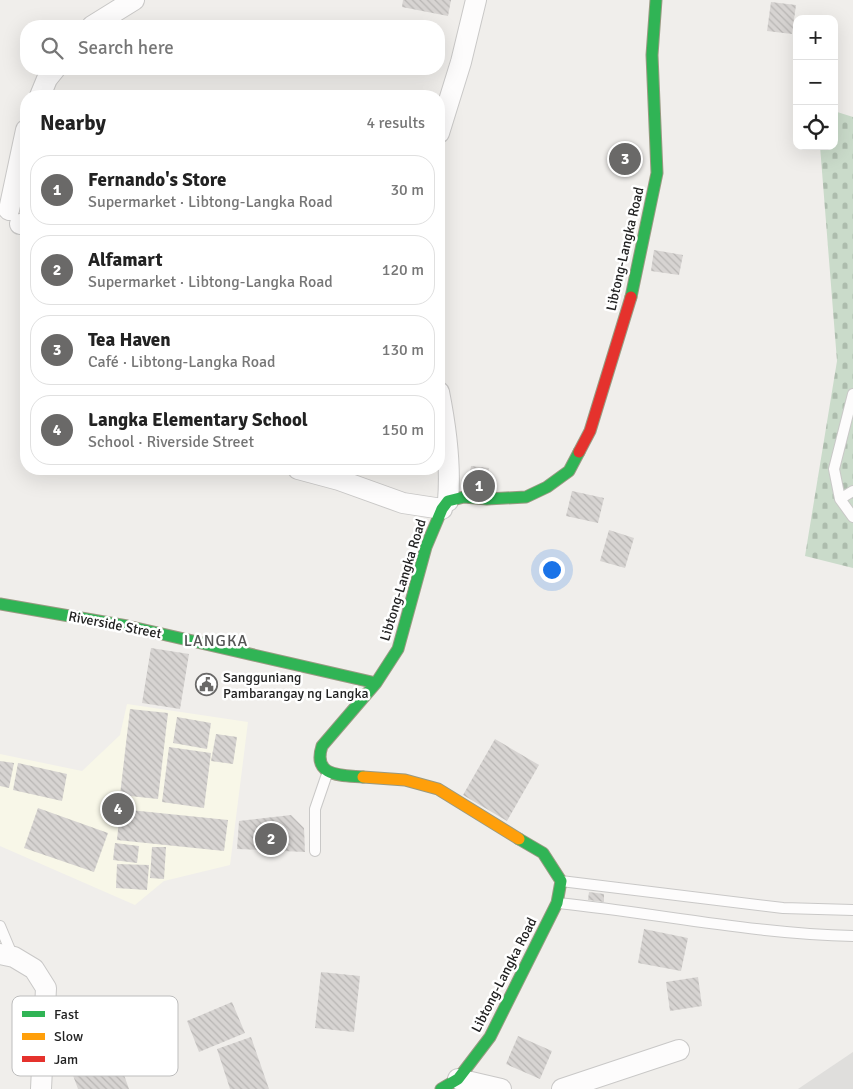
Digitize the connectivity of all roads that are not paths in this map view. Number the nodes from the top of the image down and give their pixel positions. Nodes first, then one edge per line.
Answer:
1 (134, 0) edge
2 (476, 0) edge
3 (656, 0) edge
4 (102, 20) edge
5 (51, 75) edge
6 (43, 90) edge
7 (445, 113) edge
8 (20, 198) edge
9 (18, 220) edge
10 (853, 394) edge
11 (445, 435) edge
12 (320, 475) edge
13 (853, 491) edge
14 (840, 499) junction
15 (444, 505) junction
16 (853, 517) edge
17 (0, 604) edge
18 (376, 683) junction
19 (328, 772) junction
20 (315, 851) dead end
21 (561, 881) junction
22 (557, 903) junction
23 (853, 910) edge
24 (0, 926) edge
25 (853, 936) edge
26 (7, 956) edge
27 (46, 996) edge
28 (680, 1050) dead end
29 (43, 1076) edge
30 (452, 1085) edge
31 (42, 1089) edge
32 (500, 1089) edge
33 (562, 1089) edge

1 - 4 street
2 - 7 street
3 - 15 main road, Libtong-Langka Road
5 - 6 street
8 - 9 street
10 - 14 lane
11 - 15 street
12 - 15 street
13 - 14 lane
14 - 16 lane
15 - 18 main road, Libtong-Langka Road
17 - 18 main road, Riverside Street
18 - 19 main road, Libtong-Langka Road
19 - 20 lane
19 - 21 main road
21 - 22 main road, Libtong-Langka Road
21 - 23 lane
22 - 25 lane
22 - 30 main road, Libtong-Langka Road
24 - 26 lane
26 - 27 street
28 - 33 street
29 - 31 street
30 - 32 street

